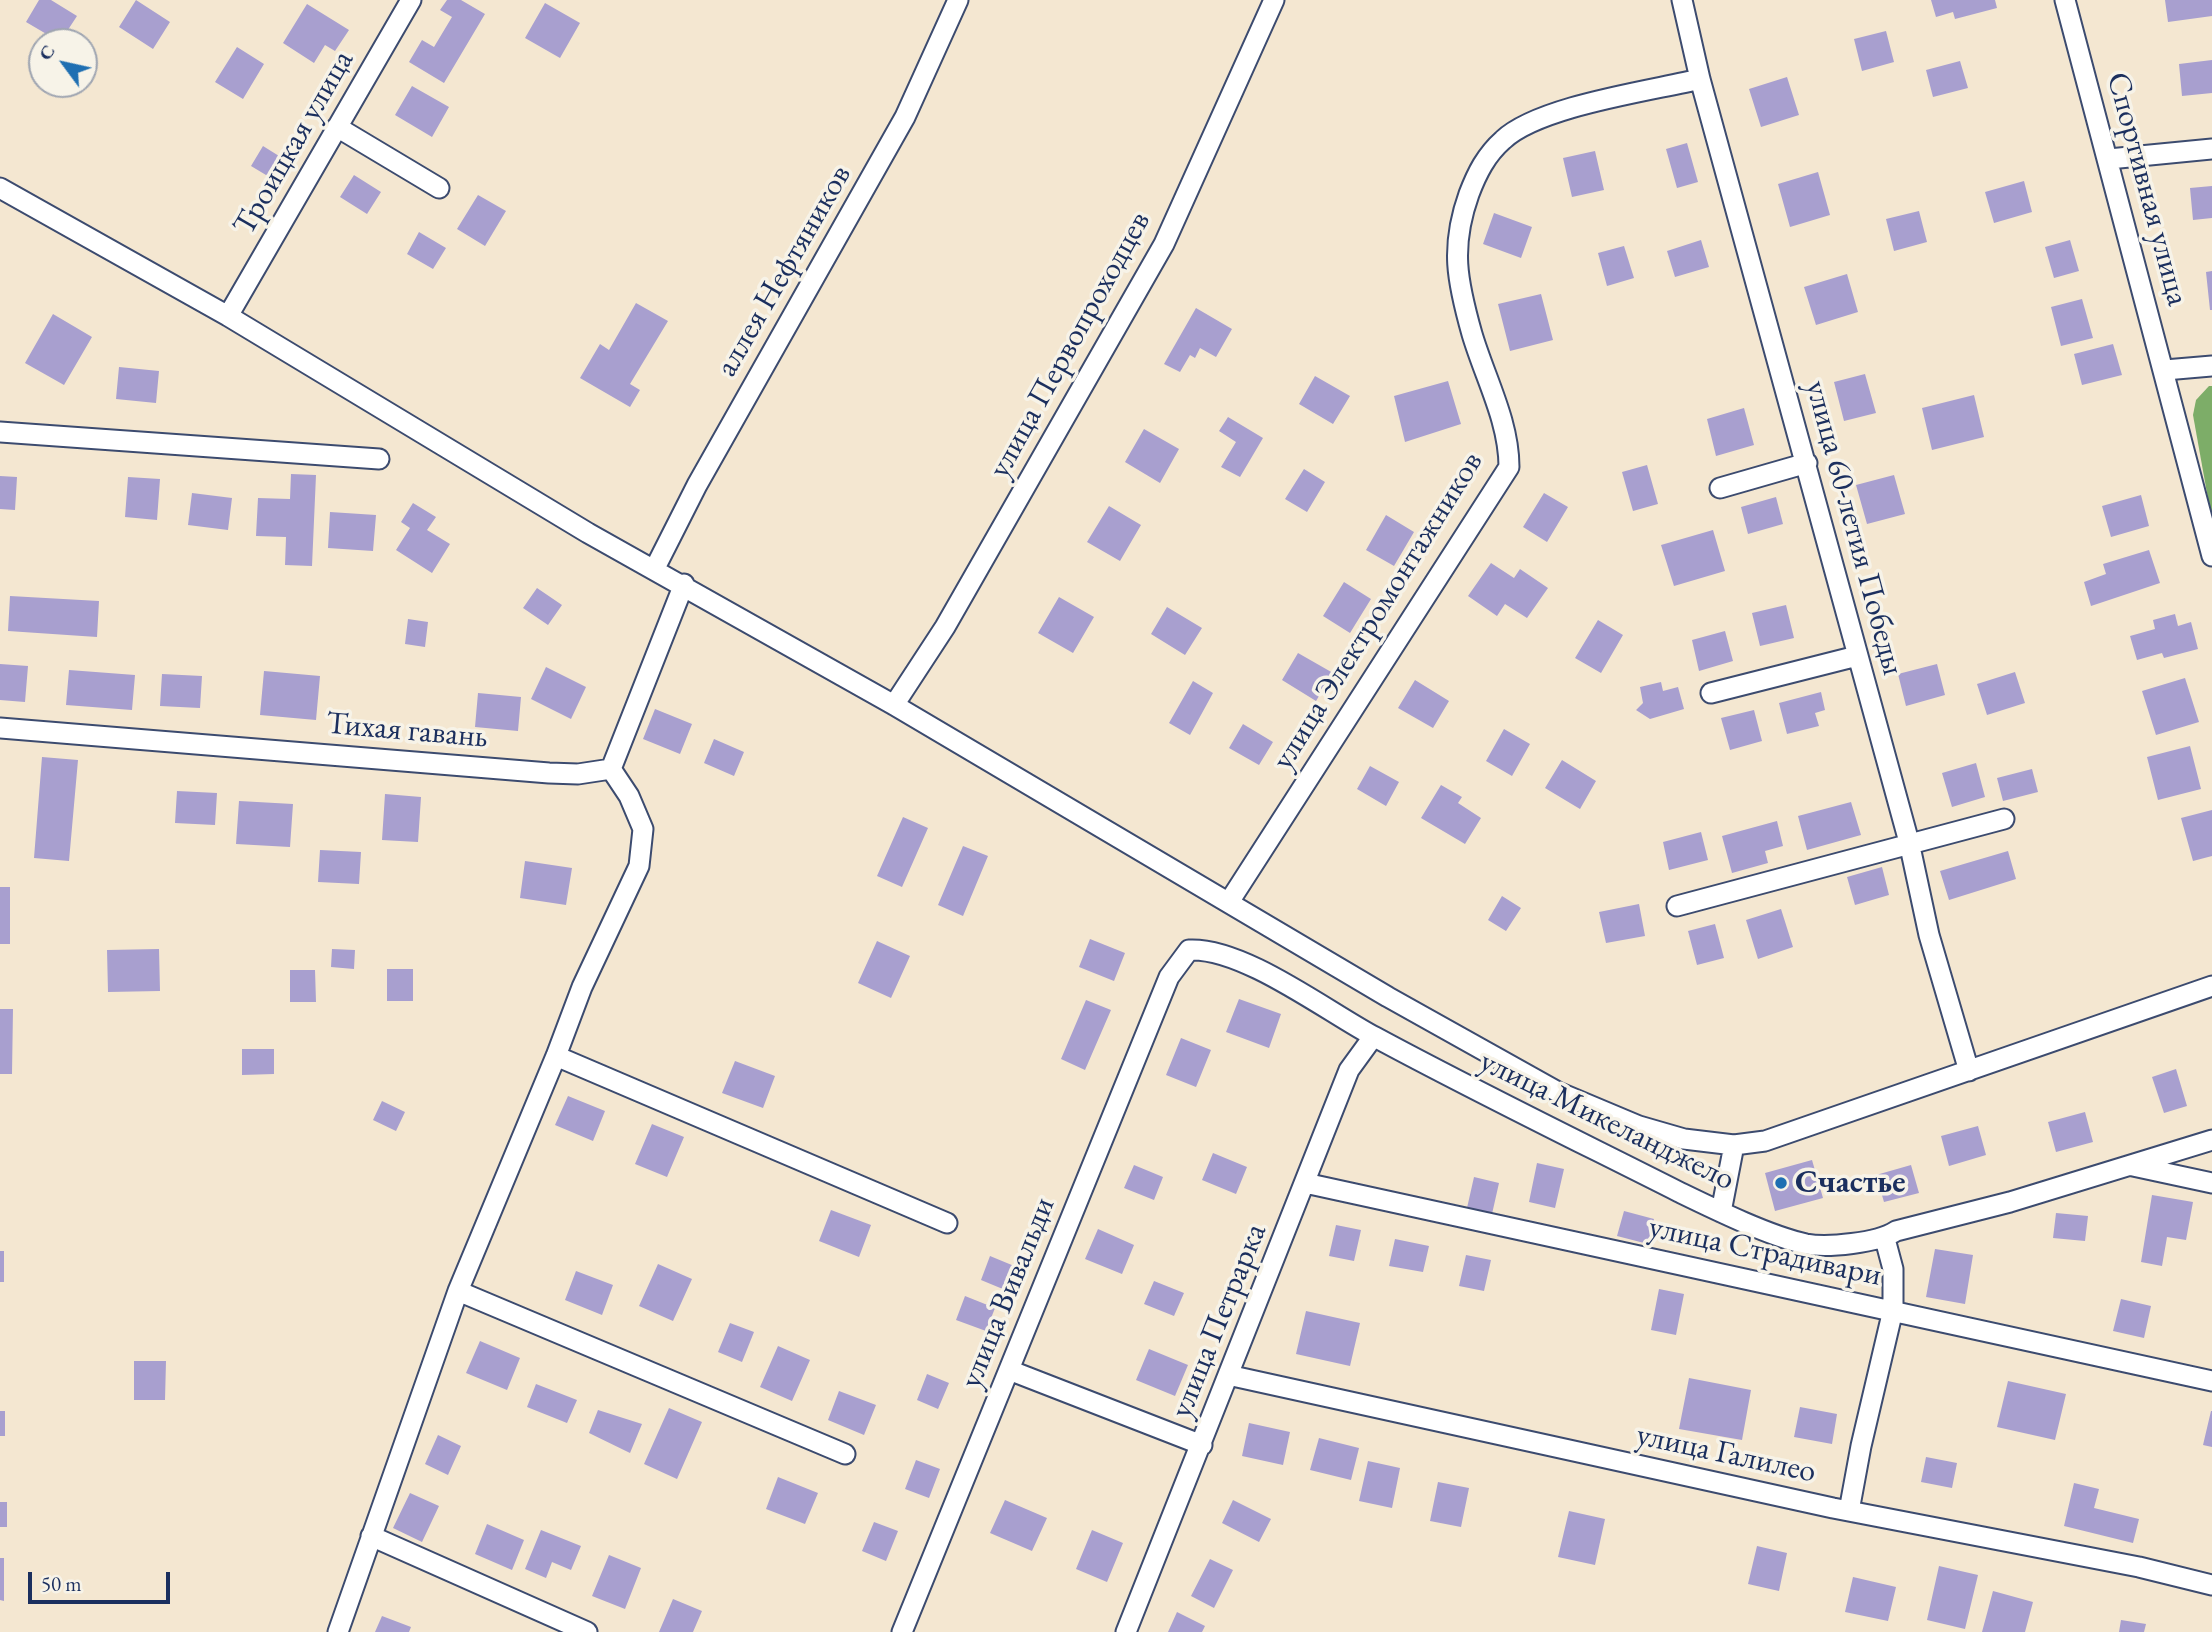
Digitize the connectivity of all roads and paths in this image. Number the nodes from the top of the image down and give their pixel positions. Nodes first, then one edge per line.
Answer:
1 (411, 0) edge
2 (958, 0) edge
3 (1274, 0) edge
4 (1682, 0) edge
5 (2065, 0) edge
6 (1700, 79) junction
7 (337, 127) junction
8 (2212, 149) edge
9 (2109, 159) junction
10 (0, 188) edge
11 (439, 188) dead end
12 (228, 316) junction
13 (2212, 366) edge
14 (2165, 370) junction
15 (0, 432) edge
16 (379, 459) dead end
17 (1807, 463) junction
18 (1720, 488) dead end
19 (2212, 556) edge
20 (655, 568) junction
21 (684, 584) junction
22 (1857, 656) junction
23 (1711, 693) dead end
24 (894, 705) junction
25 (0, 728) edge
26 (611, 769) junction
27 (2004, 820) dead end
28 (1909, 842) junction
29 (1229, 902) junction
30 (1677, 906) dead end
31 (1169, 977) joint
32 (2212, 986) edge
33 (1373, 1037) junction
34 (556, 1056) junction
35 (1969, 1071) junction
36 (2212, 1140) edge
37 (1734, 1145) junction
38 (2132, 1165) junction
39 (2212, 1182) edge
40 (1305, 1183) junction
41 (1721, 1212) junction
42 (947, 1223) dead end
43 (1885, 1239) junction
44 (458, 1290) junction
45 (1893, 1310) junction
46 (1009, 1370) junction
47 (1228, 1375) junction
48 (2212, 1381) edge
49 (1202, 1445) junction
50 (845, 1454) dead end
51 (1849, 1511) junction
52 (371, 1536) junction
53 (2212, 1584) edge
54 (338, 1632) edge
55 (587, 1632) edge
56 (902, 1632) edge
57 (1126, 1632) edge

1 - 7 street, Троицкая улица
2 - 20 street, аллея Нефтяников
3 - 24 street, улица Первопроходцев
4 - 6 street, улица 60-летия Победы
5 - 9 street, Спортивная улица
6 - 17 street, улица 60-летия Победы
6 - 29 street, улица Электромонтажников
7 - 11 street
7 - 12 street, Троицкая улица
8 - 9 street
9 - 14 street, Спортивная улица
10 - 12 street
12 - 20 street
13 - 14 street
14 - 19 street, Спортивная улица
15 - 16 street
17 - 18 street
17 - 22 street, улица 60-летия Победы
20 - 21 street
21 - 24 street
21 - 26 street
22 - 23 street
22 - 28 street, улица 60-летия Победы
24 - 29 street
25 - 26 street, Тихая гавань
26 - 34 street
27 - 28 street
28 - 30 street
28 - 35 street, улица 60-летия Победы
29 - 37 street
31 - 33 street, улица Микеланджело
31 - 46 street, улица Вивальди
32 - 35 street
33 - 40 street, улица Петрарка
33 - 41 street, улица Микеланджело
34 - 42 street
34 - 44 street
35 - 37 street
36 - 38 street, улица Микеланджело
37 - 41 street
38 - 39 street
38 - 43 street, улица Микеланджело
40 - 45 street, улица Страдивари
40 - 47 street, улица Петрарка
41 - 43 street, улица Микеланджело
43 - 45 street
44 - 50 street
44 - 52 street
45 - 48 street, улица Страдивари
45 - 51 street
46 - 49 street
46 - 56 street, улица Вивальди
47 - 49 street, улица Петрарка
47 - 51 street, улица Галилео
49 - 57 street, улица Петрарка
51 - 53 street, улица Галилео
52 - 54 street
52 - 55 street

